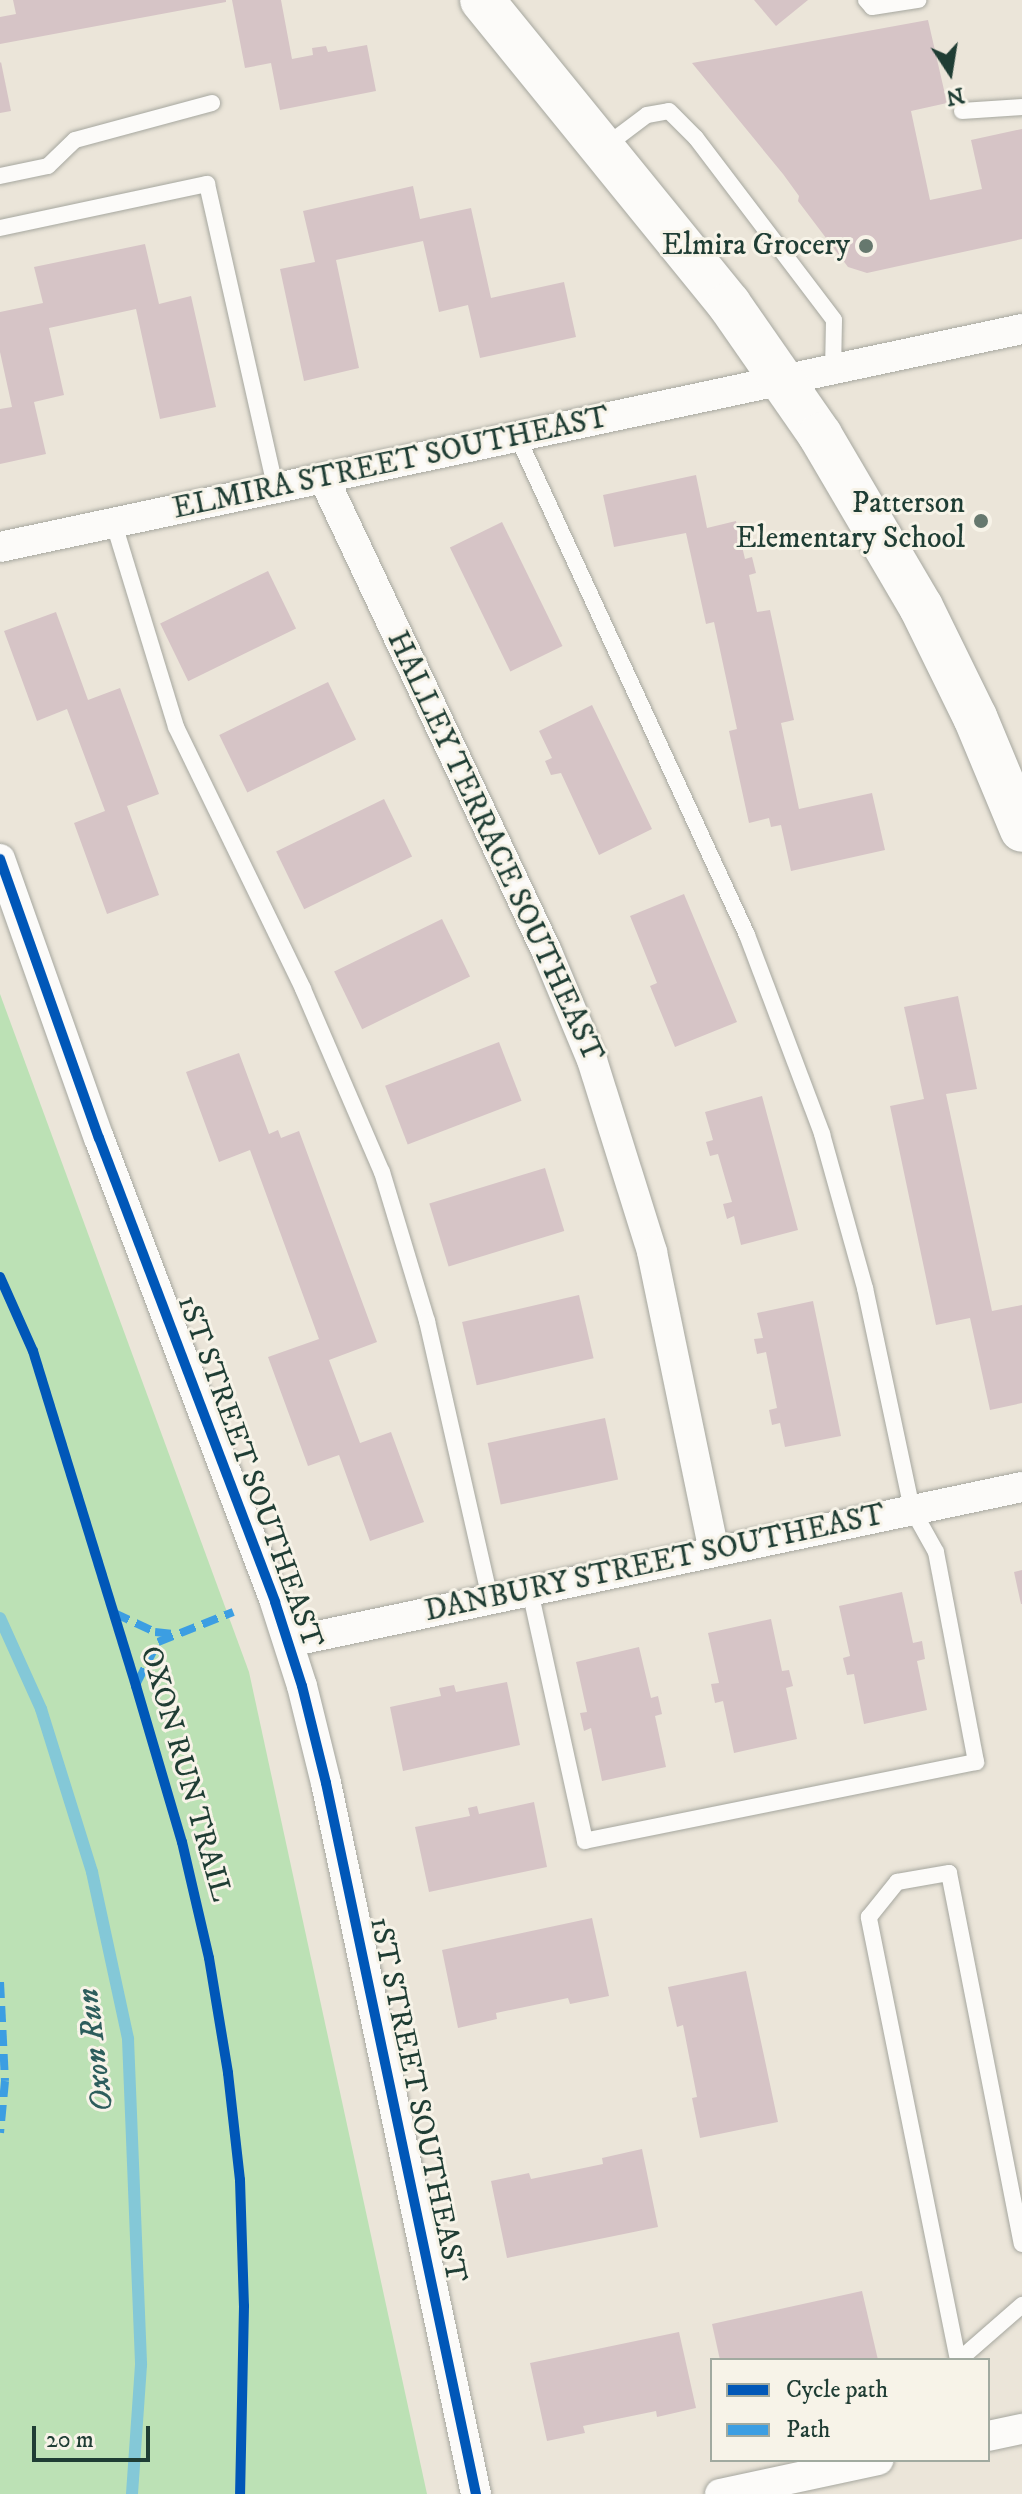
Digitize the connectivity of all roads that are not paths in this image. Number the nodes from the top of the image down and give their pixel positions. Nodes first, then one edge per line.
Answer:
1 (482, 0) edge
2 (866, 0) edge
3 (918, 0) edge
4 (212, 103) dead end
5 (1022, 107) edge
6 (962, 111) dead end
7 (603, 148) junction
8 (0, 176) edge
9 (0, 228) edge
10 (1022, 329) edge
11 (833, 370) junction
12 (783, 381) junction
13 (518, 438) junction
14 (324, 479) junction
15 (276, 489) junction
16 (114, 524) junction
17 (0, 547) edge
18 (1022, 830) edge
19 (0, 859) edge
20 (1022, 1487) edge
21 (912, 1509) junction
22 (714, 1551) junction
23 (530, 1590) junction
24 (490, 1599) junction
25 (289, 1642) junction
26 (1022, 2244) edge
27 (1022, 2305) edge
28 (958, 2358) edge
29 (960, 2358) edge
30 (1022, 2429) edge
31 (990, 2436) edge
32 (872, 2462) edge
33 (795, 2486) edge
34 (476, 2494) edge
35 (720, 2494) edge

1 - 7 main road
2 - 3 lane
4 - 8 lane
5 - 6 lane
7 - 11 lane
7 - 12 main road
9 - 15 lane
10 - 11 street, ELMIRA STREET SOUTHEAST
11 - 12 street, ELMIRA STREET SOUTHEAST
12 - 13 street, ELMIRA STREET SOUTHEAST
12 - 18 main road
13 - 14 street, ELMIRA STREET SOUTHEAST
13 - 21 lane
14 - 15 street, ELMIRA STREET SOUTHEAST
14 - 22 street, HALLEY TERRACE SOUTHEAST
15 - 16 street, ELMIRA STREET SOUTHEAST
16 - 17 street, ELMIRA STREET SOUTHEAST
16 - 24 lane
19 - 25 street, 1ST STREET SOUTHEAST
20 - 21 street, DANBURY STREET SOUTHEAST
21 - 22 street, DANBURY STREET SOUTHEAST
21 - 23 lane
22 - 23 street, DANBURY STREET SOUTHEAST
23 - 24 street, DANBURY STREET SOUTHEAST
24 - 25 street, DANBURY STREET SOUTHEAST
25 - 34 street, 1ST STREET SOUTHEAST
26 - 28 lane
27 - 29 lane
30 - 31 street
32 - 33 street
33 - 35 street

